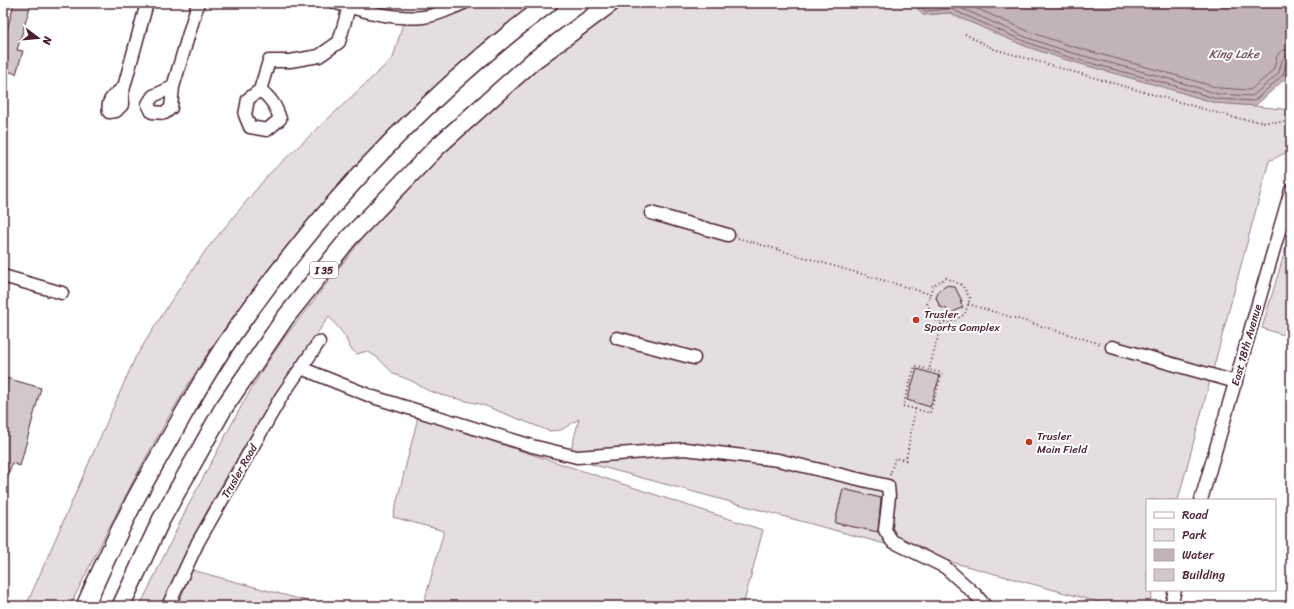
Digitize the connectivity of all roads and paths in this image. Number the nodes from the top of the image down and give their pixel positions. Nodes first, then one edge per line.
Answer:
1 (147, 3) edge
2 (198, 3) edge
3 (336, 3) edge
4 (464, 3) edge
5 (549, 3) edge
6 (611, 3) edge
7 (349, 7) junction
8 (965, 34) dead end
9 (124, 87) dead end
10 (173, 87) dead end
11 (260, 90) dead end
12 (1291, 122) edge
13 (1291, 190) edge
14 (651, 213) dead end
15 (728, 235) joint
16 (3, 276) edge
17 (62, 293) dead end
18 (930, 294) junction
19 (968, 304) junction
20 (942, 321) junction
21 (617, 338) dead end
22 (319, 342) dead end
23 (1112, 347) joint
24 (694, 358) dead end
25 (300, 368) junction
26 (929, 370) junction
27 (1236, 382) junction
28 (915, 409) junction
29 (888, 486) junction
30 (1201, 499) edge
31 (1175, 591) edge
32 (84, 606) edge
33 (122, 606) edge
34 (168, 606) edge
35 (985, 606) edge
36 (1171, 606) edge

1 - 9 street
2 - 10 street
3 - 7 street
4 - 7 street
5 - 32 highway
6 - 33 highway, I 35
7 - 11 street
8 - 12 path
13 - 27 street, East 18th Avenue
14 - 15 street
15 - 18 path
16 - 17 street
18 - 19 path
18 - 20 path
19 - 20 path
19 - 23 path
20 - 26 path
21 - 24 street
22 - 25 street, Trusler Road
23 - 27 street
25 - 29 street
25 - 34 street, Trusler Road
26 - 28 path
26 - 28 path
27 - 30 street, East 18th Avenue
28 - 29 path
29 - 35 street
31 - 36 street

